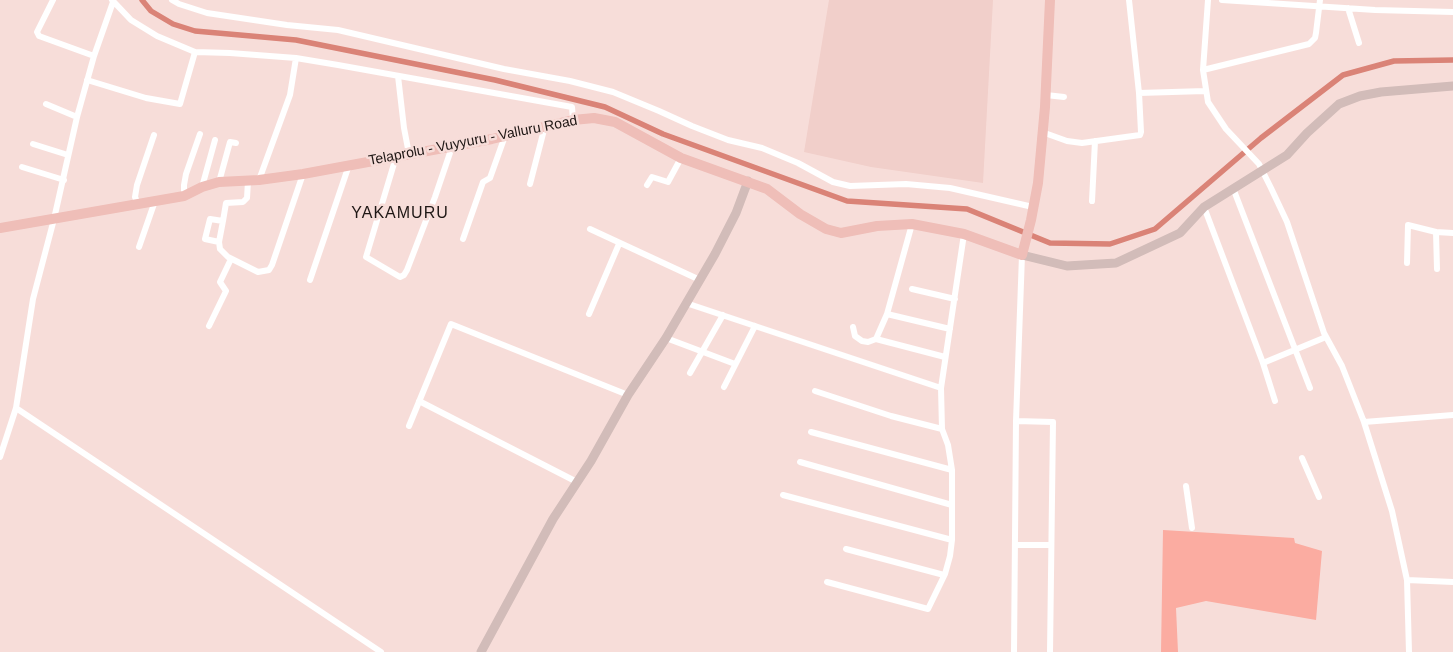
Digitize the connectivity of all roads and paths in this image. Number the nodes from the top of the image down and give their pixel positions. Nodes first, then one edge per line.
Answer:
1 (54, 0) edge
2 (172, 0) edge
3 (1050, 0) edge
4 (1130, 0) edge
5 (1208, 0) edge
6 (1222, 0) edge
7 (113, 1) edge
8 (1319, 3) edge
9 (1348, 8) junction
10 (1453, 12) edge
11 (1359, 42) dead end
12 (195, 52) junction
13 (94, 56) junction
14 (296, 58) junction
15 (1203, 70) junction
16 (398, 76) junction
17 (87, 80) junction
18 (1453, 86) edge
19 (1205, 91) junction
20 (1139, 93) junction
21 (1046, 96) junction
22 (1064, 97) dead end
23 (46, 104) dead end
24 (77, 116) junction
25 (573, 120) junction
26 (545, 126) junction
27 (1042, 132) junction
28 (200, 134) dead end
29 (154, 135) dead end
30 (505, 136) junction
31 (215, 140) dead end
32 (1095, 141) junction
33 (236, 143) dead end
34 (33, 144) dead end
35 (452, 147) junction
36 (409, 154) junction
37 (68, 155) junction
38 (396, 156) junction
39 (681, 158) junction
40 (349, 165) junction
41 (22, 167) dead end
42 (1261, 168) junction
43 (303, 174) junction
44 (64, 180) junction
45 (259, 180) junction
46 (248, 181) junction
47 (748, 181) junction
48 (219, 182) junction
49 (530, 184) dead end
50 (648, 186) dead end
51 (202, 187) junction
52 (1233, 188) junction
53 (184, 196) junction
54 (154, 201) junction
55 (1092, 201) dead end
56 (138, 204) junction
57 (1034, 207) junction
58 (1204, 207) junction
59 (54, 220) junction
60 (223, 221) junction
61 (912, 224) junction
62 (0, 228) edge
63 (590, 229) dead end
64 (1436, 232) junction
65 (1453, 233) edge
66 (964, 234) junction
67 (463, 239) dead end
68 (219, 242) junction
69 (619, 244) junction
70 (139, 247) dead end
71 (1023, 251) junction
72 (231, 258) junction
73 (1407, 263) dead end
74 (1437, 269) dead end
75 (310, 280) dead end
76 (700, 280) junction
77 (912, 289) dead end
78 (955, 300) junction
79 (686, 304) junction
80 (589, 314) dead end
81 (887, 314) junction
82 (723, 315) junction
83 (209, 326) dead end
84 (755, 326) junction
85 (853, 327) dead end
86 (950, 329) junction
87 (1326, 337) junction
88 (666, 338) junction
89 (876, 339) junction
90 (701, 353) junction
91 (945, 357) junction
92 (1263, 363) junction
93 (734, 364) junction
94 (690, 373) dead end
95 (724, 386) dead end
96 (941, 388) junction
97 (1310, 388) dead end
98 (816, 390) dead end
99 (628, 395) junction
100 (1275, 400) dead end
101 (419, 401) junction
102 (16, 408) junction
103 (1453, 415) edge
104 (1016, 421) junction
105 (1364, 422) junction
106 (409, 426) dead end
107 (942, 429) junction
108 (811, 432) dead end
109 (0, 457) edge
110 (1302, 458) dead end
111 (800, 462) dead end
112 (952, 470) junction
113 (578, 482) junction
114 (1186, 486) dead end
115 (783, 495) dead end
116 (1319, 498) dead end
117 (952, 505) junction
118 (1192, 528) dead end
119 (952, 540) junction
120 (1015, 545) junction
121 (1051, 545) junction
122 (846, 549) dead end
123 (944, 576) junction
124 (1407, 580) junction
125 (827, 582) dead end
126 (1453, 582) edge
127 (381, 652) edge
128 (481, 652) edge
129 (1014, 652) edge
130 (1050, 652) edge
131 (1409, 652) edge

1 - 13 street
2 - 57 street
3 - 21 main road
4 - 20 street
5 - 15 street
6 - 8 street
7 - 12 street
7 - 13 street
8 - 9 street
8 - 15 street
9 - 10 street
9 - 11 street
12 - 14 street
12 - 17 street
13 - 17 street
14 - 16 street
14 - 45 street
15 - 19 street
16 - 25 street
16 - 36 street
17 - 24 street
18 - 42 main road
19 - 20 street
19 - 42 street
20 - 32 street
21 - 22 street
21 - 27 main road
23 - 24 street
24 - 37 street
25 - 26 main road, Telaprolu - Vuyyuru - Valluru Road
25 - 39 main road, Telaprolu - Vuyyuru - Valluru Road
26 - 30 main road, Telaprolu - Vuyyuru - Valluru Road
26 - 49 street
27 - 32 street
27 - 57 main road
28 - 53 street
29 - 56 street
30 - 35 main road, Telaprolu - Vuyyuru - Valluru Road
30 - 67 street
31 - 51 street
32 - 55 street
33 - 48 street
34 - 37 street
35 - 36 main road, Telaprolu - Vuyyuru - Valluru Road
35 - 38 street
36 - 38 main road, Telaprolu - Vuyyuru - Valluru Road
37 - 44 street
38 - 40 main road, Telaprolu - Vuyyuru - Valluru Road
39 - 47 main road, Telaprolu - Vuyyuru - Valluru Road
39 - 50 street
40 - 43 main road, Telaprolu - Vuyyuru - Valluru Road
40 - 75 street
41 - 44 street
42 - 52 main road
42 - 87 street
43 - 45 main road, Telaprolu - Vuyyuru - Valluru Road
43 - 72 street
44 - 59 street
45 - 46 main road, Telaprolu - Vuyyuru - Valluru Road
46 - 48 main road, Telaprolu - Vuyyuru - Valluru Road
46 - 60 street
47 - 61 main road, Telaprolu - Vuyyuru - Valluru Road
47 - 76 main road
48 - 51 main road, Telaprolu - Vuyyuru - Valluru Road
51 - 53 main road, Telaprolu - Vuyyuru - Valluru Road
52 - 58 main road
52 - 97 street
53 - 54 main road, Telaprolu - Vuyyuru - Valluru Road
54 - 56 main road, Telaprolu - Vuyyuru - Valluru Road
54 - 70 street
56 - 59 main road, Telaprolu - Vuyyuru - Valluru Road
57 - 71 main road
58 - 71 main road
58 - 92 street
59 - 62 main road, Telaprolu - Vuyyuru - Valluru Road
59 - 102 street
60 - 68 street
60 - 68 street
61 - 66 main road, Telaprolu - Vuyyuru - Valluru Road
61 - 81 street
63 - 69 street
64 - 65 street
64 - 73 street
64 - 74 street
66 - 71 main road, Telaprolu - Vuyyuru - Valluru Road
66 - 78 street
68 - 72 street
69 - 76 street
69 - 80 street
71 - 104 street
72 - 83 street
76 - 79 main road
77 - 78 street
78 - 86 street
79 - 82 street
79 - 88 main road
81 - 86 street
81 - 89 street
82 - 84 street
82 - 90 street
84 - 93 street
84 - 96 street
85 - 89 street
86 - 91 street
87 - 92 street
87 - 105 street
88 - 90 street
88 - 99 main road
89 - 91 street
90 - 93 street
90 - 94 street
91 - 96 street
92 - 100 street
93 - 95 street
96 - 107 street
98 - 107 street
99 - 101 street
99 - 113 main road
101 - 106 street
101 - 113 street
102 - 109 street
102 - 127 street
103 - 105 street
104 - 120 street
104 - 121 street
105 - 124 street
107 - 112 street
108 - 112 street
110 - 116 street
111 - 117 street
112 - 117 street
113 - 128 main road
114 - 118 street
115 - 119 street
117 - 119 street
119 - 123 street
120 - 121 street
120 - 129 street
121 - 130 street
122 - 123 street
123 - 125 street
124 - 126 street
124 - 131 street

